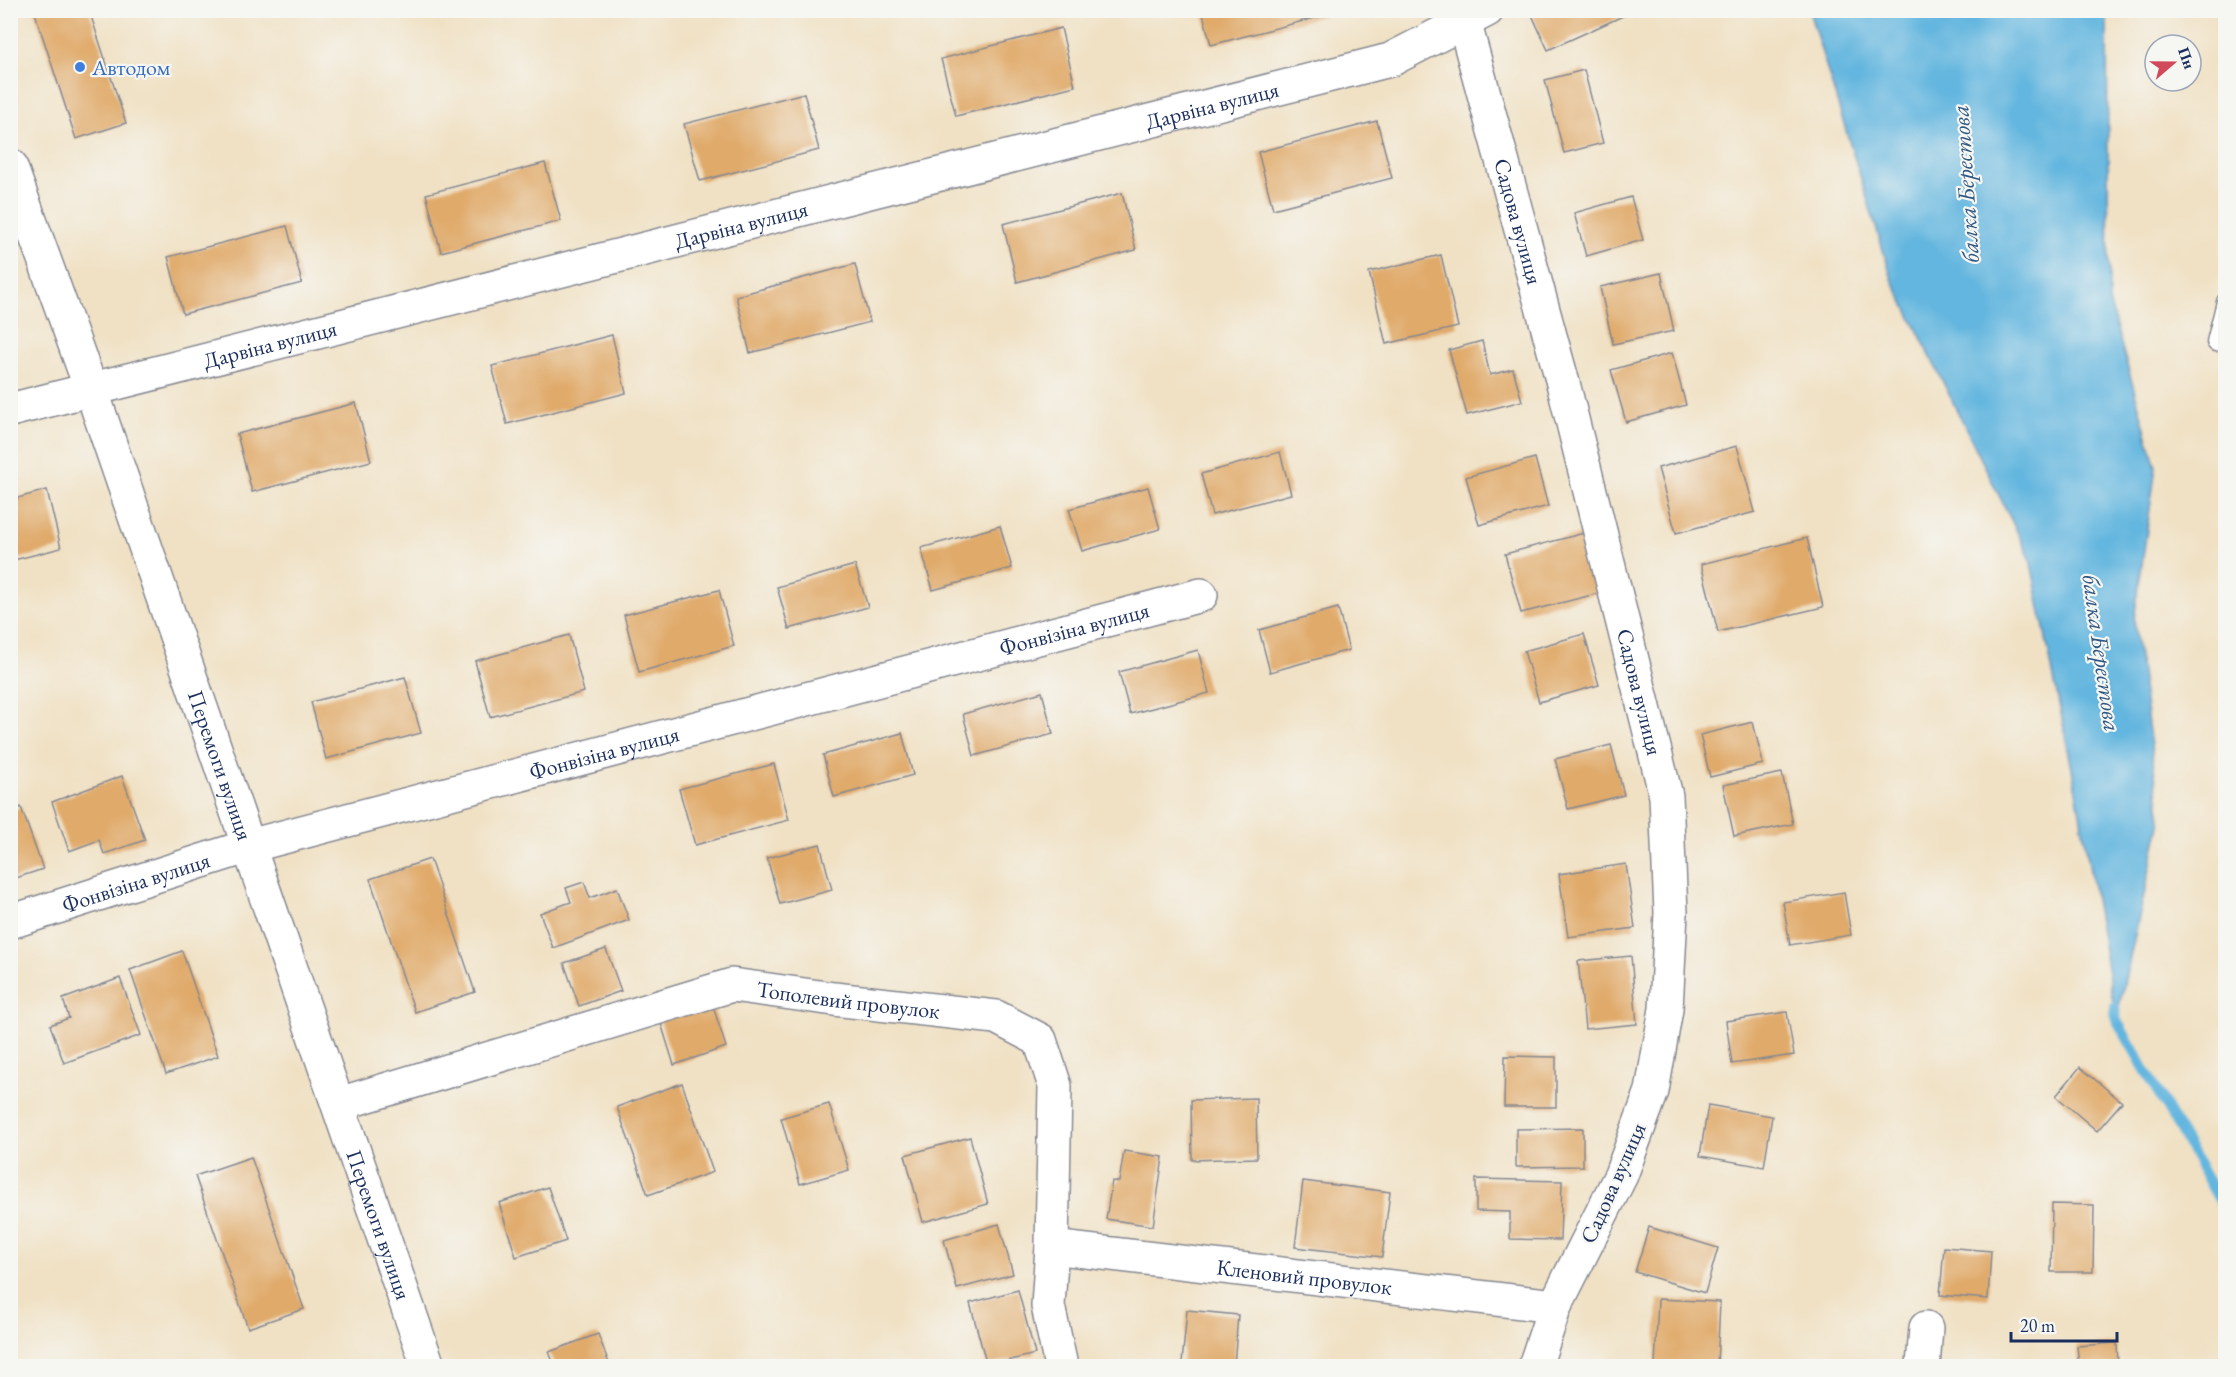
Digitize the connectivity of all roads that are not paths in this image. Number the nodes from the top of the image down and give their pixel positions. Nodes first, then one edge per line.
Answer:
1 (1471, 14) edge
2 (10, 165) edge
3 (2226, 302) edge
4 (2216, 342) dead end
5 (91, 389) junction
6 (10, 410) edge
7 (1201, 595) dead end
8 (249, 846) junction
9 (10, 922) edge
10 (339, 1104) junction
11 (1052, 1247) junction
12 (1555, 1306) junction
13 (1926, 1328) dead end
14 (428, 1366) edge
15 (1061, 1366) edge
16 (1535, 1366) edge
17 (1923, 1366) edge

1 - 5 street, Дарвіна вулиця
1 - 12 street, Садова вулиця
2 - 5 street, Перемоги вулиця
3 - 4 lane
5 - 6 street, Дарвіна вулиця
5 - 8 street, Перемоги вулиця
7 - 8 street, Фонвізіна вулиця
8 - 9 street, Фонвізіна вулиця
8 - 10 street, Перемоги вулиця
10 - 11 street, Тополевий провулок
10 - 14 street, Перемоги вулиця
11 - 12 street, Кленовий провулок
11 - 15 street, Тополевий провулок
12 - 16 street, Садова вулиця
13 - 17 street

